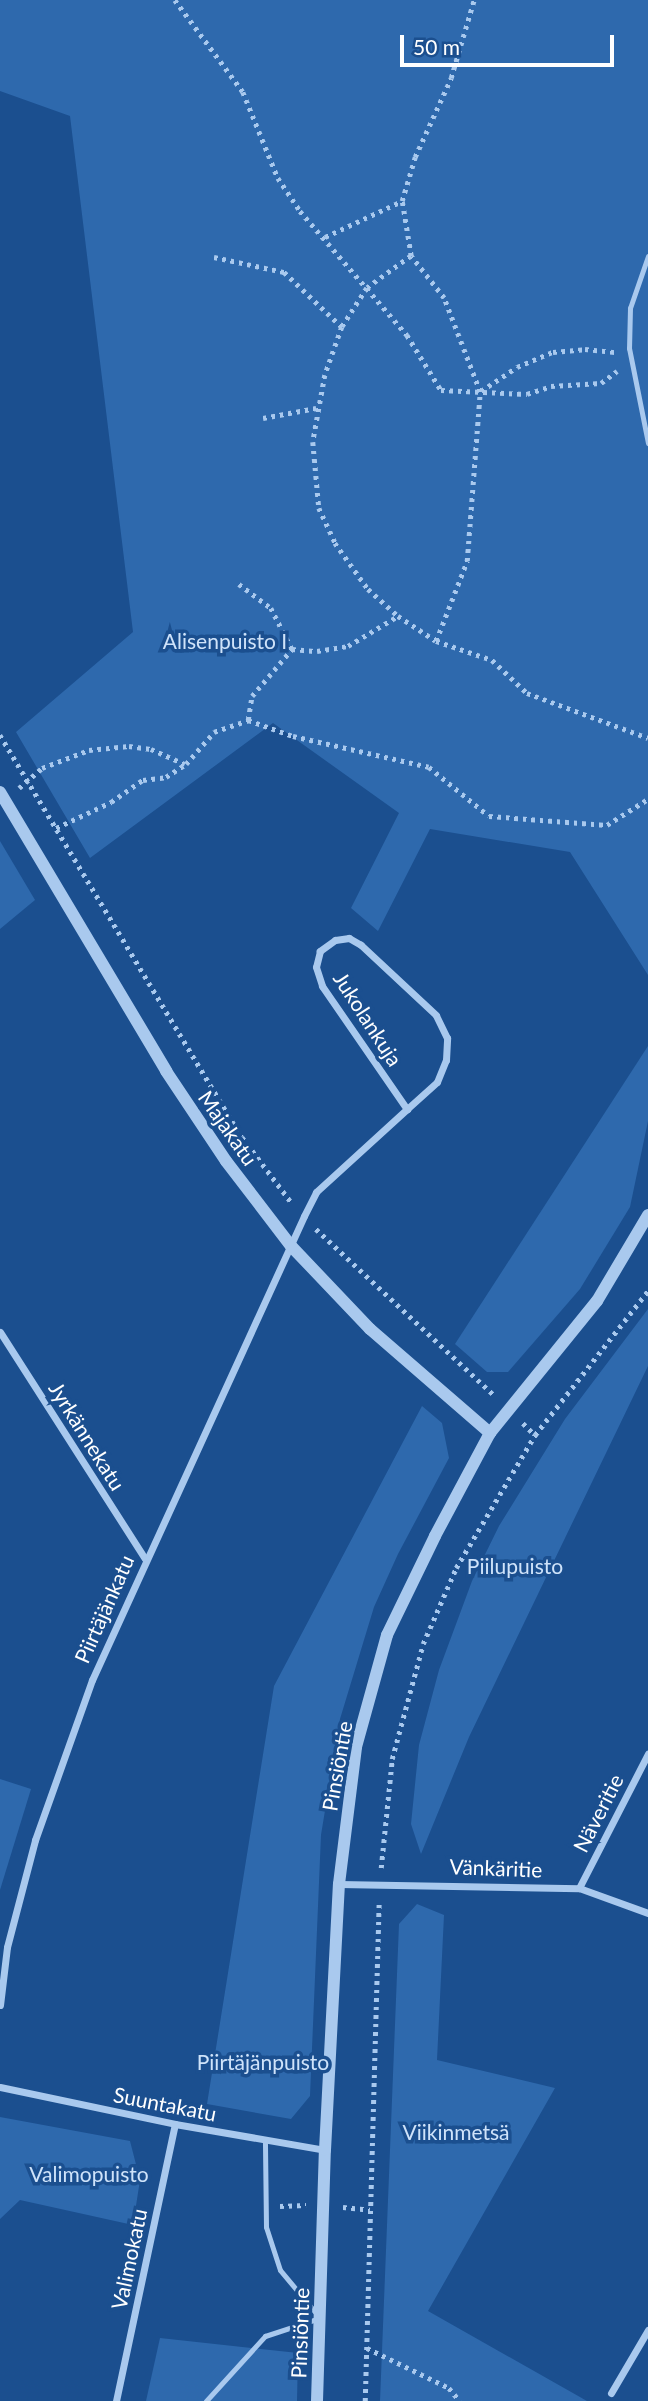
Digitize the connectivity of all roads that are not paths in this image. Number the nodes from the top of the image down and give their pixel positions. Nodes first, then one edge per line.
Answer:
1 (648, 256) edge
2 (648, 443) edge
3 (3, 796) edge
4 (407, 1109) junction
5 (648, 1215) edge
6 (291, 1246) junction
7 (0, 1332) edge
8 (490, 1433) junction
9 (145, 1559) junction
10 (648, 1754) edge
11 (339, 1884) junction
12 (579, 1888) junction
13 (648, 1913) edge
14 (0, 2005) edge
15 (0, 2087) edge
16 (175, 2124) junction
17 (265, 2140) junction
18 (325, 2150) junction
19 (320, 2318) junction
20 (648, 2330) edge
21 (611, 2393) dead end
22 (116, 2401) edge
23 (206, 2401) edge
24 (317, 2401) edge

1 - 2 lane
3 - 6 street, Majakatu
4 - 4 street, Jukolankuja
4 - 6 street, Jukolankuja
5 - 8 street, Pinsiöntie
6 - 8 street, Majakatu
6 - 9 street, Piirtäjänkatu
7 - 9 street, Jyrkännekatu
8 - 11 street, Pinsiöntie
9 - 14 street, Piirtäjänkatu
10 - 12 street, Näveritie
11 - 12 street, Vänkäritie
11 - 18 street, Pinsiöntie
12 - 13 street, Vänkäritie
15 - 16 street, Suuntakatu
16 - 17 street, Suuntakatu
16 - 22 street, Valimokatu
17 - 18 street, Suuntakatu
17 - 19 lane
18 - 19 street, Pinsiöntie
19 - 23 lane
19 - 24 street, Pinsiöntie
20 - 21 street

